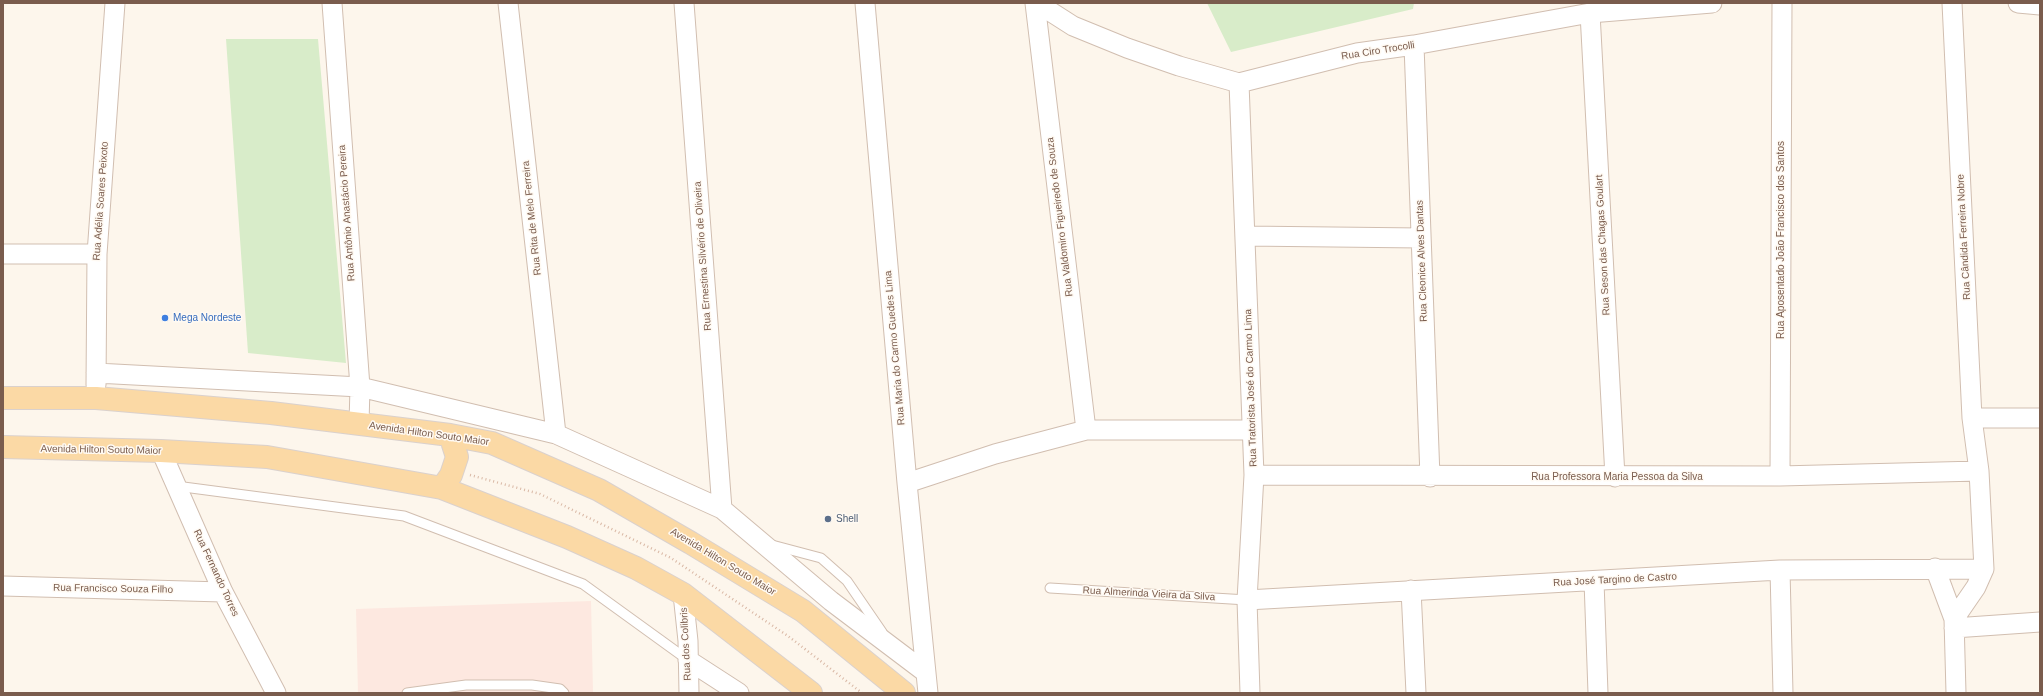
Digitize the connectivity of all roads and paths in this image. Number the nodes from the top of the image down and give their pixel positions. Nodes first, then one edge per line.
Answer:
1 (115, 3) edge
2 (332, 3) edge
3 (508, 3) edge
4 (684, 3) edge
5 (865, 3) edge
6 (1036, 3) edge
7 (1712, 3) edge
8 (1782, 3) edge
9 (1952, 3) edge
10 (2018, 3) edge
11 (2040, 5) edge
12 (1590, 13) junction
13 (1414, 45) junction
14 (1239, 83) junction
15 (1245, 236) junction
16 (1421, 238) junction
17 (3, 254) edge
18 (97, 254) junction
19 (96, 373) junction
20 (360, 387) junction
21 (3, 398) edge
22 (96, 398) junction
23 (1972, 418) junction
24 (2040, 418) edge
25 (359, 424) junction
26 (1086, 430) junction
27 (1252, 430) junction
28 (556, 434) junction
29 (450, 435) junction
30 (3, 447) edge
31 (162, 451) junction
32 (1979, 471) junction
33 (1254, 475) junction
34 (1780, 476) junction
35 (1430, 477) junction
36 (1615, 477) junction
37 (907, 483) junction
38 (176, 486) junction
39 (442, 488) junction
40 (722, 509) junction
41 (761, 542) junction
42 (1935, 568) junction
43 (1984, 569) junction
44 (1780, 570) junction
45 (1594, 581) junction
46 (3, 586) edge
47 (1050, 588) dead end
48 (1411, 590) junction
49 (223, 592) junction
50 (683, 594) junction
51 (1247, 600) junction
52 (2040, 622) edge
53 (1954, 624) junction
54 (891, 646) junction
55 (688, 660) junction
56 (925, 672) junction
57 (276, 693) edge
58 (407, 693) edge
59 (564, 693) edge
60 (689, 693) edge
61 (739, 693) edge
62 (811, 693) edge
63 (904, 693) edge
64 (928, 693) edge
65 (1250, 693) edge
66 (1416, 693) edge
67 (1598, 693) edge
68 (1783, 693) edge
69 (1956, 693) edge

1 - 18 street, Rua Adélia Soares Peixoto
2 - 20 street, Rua Antônio Anastácio Pereira
3 - 28 street, Rua Rita de Melo Ferreira
4 - 40 street, Rua Ernestina Silvério de Oliveira
5 - 37 street, Rua Maria do Carmo Guedes Lima
6 - 14 street
6 - 26 street, Rua Valdomiro Figueiredo de Souza
7 - 12 street, Rua Ciro Trocolli
8 - 34 street, Rua Aposentado João Francisco dos Santos
9 - 23 street, Rua Cândida Ferreira Nobre
10 - 11 street
12 - 13 street, Rua Ciro Trocolli
12 - 36 street, Rua Seson das Chagas Goulart
13 - 14 street, Rua Ciro Trocolli
13 - 16 street, Rua Cleonice Alves Dantas
14 - 15 street, Rua Tratorista José do Carmo Lima
15 - 16 street
15 - 27 street, Rua Tratorista José do Carmo Lima
16 - 35 street, Rua Cleonice Alves Dantas
17 - 18 street
18 - 19 street, Rua Adélia Soares Peixoto
19 - 20 street
19 - 22 street, Rua Adélia Soares Peixoto
20 - 25 street, Rua Antônio Anastácio Pereira
20 - 28 street
21 - 22 main road, Avenida Hilton Souto Maior
22 - 25 main road, Avenida Hilton Souto Maior
23 - 24 street
23 - 32 street, Rua Cândida Ferreira Nobre
25 - 29 main road, Avenida Hilton Souto Maior
26 - 27 street
26 - 37 street
27 - 33 street, Rua Tratorista José do Carmo Lima
28 - 40 street
29 - 39 main road
29 - 63 main road, Avenida Hilton Souto Maior
30 - 31 main road, Avenida Hilton Souto Maior
31 - 38 street, Rua Fernando Torres
31 - 39 main road, Avenida Hilton Souto Maior
32 - 34 street, Rua Professora Maria Pessoa da Silva
32 - 43 street, Rua Cândida Ferreira Nobre
33 - 35 street, Rua Professora Maria Pessoa da Silva
33 - 51 street, Rua Tratorista José do Carmo Lima
34 - 36 street, Rua Professora Maria Pessoa da Silva
35 - 36 street, Rua Professora Maria Pessoa da Silva
37 - 56 street, Rua Maria do Carmo Guedes Lima
38 - 49 street, Rua Fernando Torres
38 - 55 lane
39 - 50 main road, Avenida Hilton Souto Maior
40 - 41 street
41 - 54 street
41 - 54 lane
42 - 43 street, Rua José Targino de Castro
42 - 44 street, Rua José Targino de Castro
42 - 53 street
43 - 53 street
44 - 45 street, Rua José Targino de Castro
44 - 68 street
45 - 48 street, Rua José Targino de Castro
45 - 67 street
46 - 49 street, Rua Francisco Souza Filho
47 - 51 lane, Rua Almerinda Vieira da Silva
48 - 51 street, Rua José Targino de Castro
48 - 66 street
49 - 57 street, Rua Fernando Torres
50 - 55 street, Rua dos Colibris
50 - 62 main road, Avenida Hilton Souto Maior
51 - 65 street, Rua Tratorista José do Carmo Lima
52 - 53 street
53 - 69 street
54 - 56 street
55 - 60 street, Rua dos Colibris
55 - 61 street
56 - 64 street, Rua Maria do Carmo Guedes Lima
58 - 59 lane

